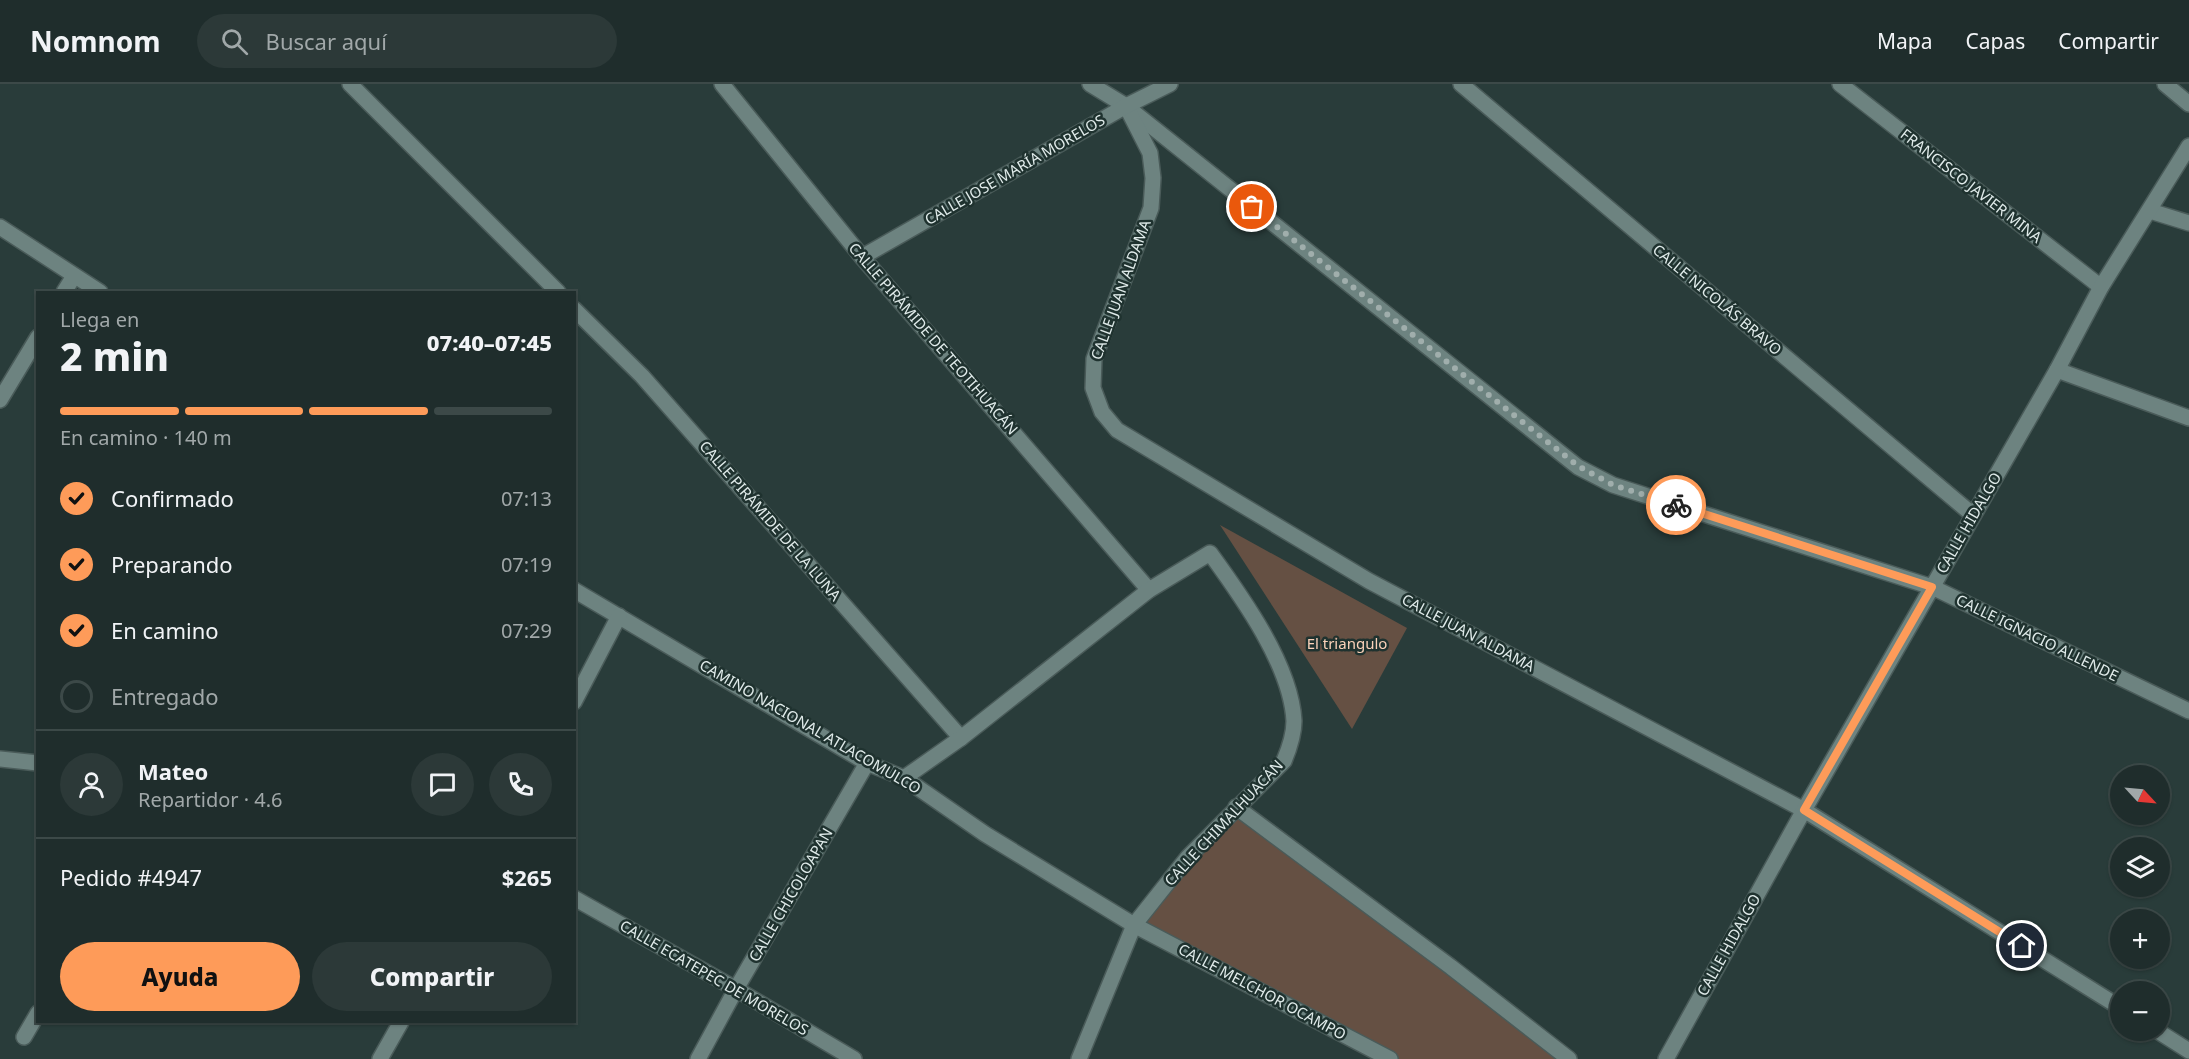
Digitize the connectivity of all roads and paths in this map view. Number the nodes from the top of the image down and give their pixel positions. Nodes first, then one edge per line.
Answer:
1 (350, 84) edge
2 (722, 84) edge
3 (1090, 84) edge
4 (1170, 84) edge
5 (1461, 84) edge
6 (1840, 84) edge
7 (2165, 84) edge
8 (2189, 104) edge
9 (1126, 106) junction
10 (2189, 146) edge
11 (2150, 211) junction
12 (2189, 223) edge
13 (0, 227) edge
14 (862, 257) junction
15 (74, 276) junction
16 (2101, 287) junction
17 (65, 291) edge
18 (98, 291) edge
19 (557, 291) edge
20 (576, 311) edge
21 (36, 340) edge
22 (2056, 370) junction
23 (0, 400) edge
24 (2189, 418) edge
25 (1973, 515) junction
26 (1932, 587) junction
27 (1149, 590) junction
28 (576, 591) edge
29 (619, 616) junction
30 (576, 698) edge
31 (2189, 711) edge
32 (961, 738) junction
33 (0, 759) edge
34 (36, 763) edge
35 (867, 763) junction
36 (904, 778) junction
37 (1236, 807) junction
38 (1804, 810) junction
39 (576, 899) edge
40 (1134, 925) junction
41 (736, 989) junction
42 (2110, 1001) edge
43 (36, 1016) edge
44 (400, 1023) edge
45 (24, 1037) dead end
46 (2170, 1039) edge
47 (2189, 1051) edge
48 (380, 1059) edge
49 (698, 1059) edge
50 (854, 1059) edge
51 (1079, 1059) edge
52 (1390, 1059) edge
53 (1569, 1059) edge
54 (1666, 1059) edge

1 - 19 street
2 - 14 street, CALLE PIRÁMIDE DE TEOTIHUACÁN
3 - 9 street, CALLE IGNACIO ALLENDE
4 - 9 street, CALLE JOSE MARÍA MORELOS
5 - 25 street, CALLE NICOLÁS BRAVO
6 - 16 street, FRANCISCO JAVIER MINA
7 - 8 street
9 - 14 street, CALLE JOSE MARÍA MORELOS
9 - 26 street, CALLE IGNACIO ALLENDE
9 - 38 street, CALLE JUAN ALDAMA
10 - 11 street, CALLE HIDALGO
11 - 12 street
11 - 16 street, CALLE HIDALGO
13 - 15 street
14 - 27 street, CALLE PIRÁMIDE DE TEOTIHUACÁN
15 - 17 street
15 - 18 street
16 - 22 street, CALLE HIDALGO
20 - 32 street, CALLE PIRÁMIDE DE LA LUNA
21 - 23 street
22 - 24 street
22 - 25 street, CALLE HIDALGO
25 - 26 street, CALLE HIDALGO
26 - 31 street, CALLE IGNACIO ALLENDE
26 - 38 street, CALLE HIDALGO
27 - 32 street
27 - 37 street, CALLE CHIMALHUACÁN
28 - 29 street, CAMINO NACIONAL ATLACOMULCO
29 - 30 street
29 - 35 street, CAMINO NACIONAL ATLACOMULCO
32 - 36 street
33 - 34 street
35 - 36 street, CAMINO NACIONAL ATLACOMULCO
35 - 41 street, CALLE CHICOLOAPAN
36 - 40 street, CAMINO NACIONAL ATLACOMULCO
37 - 40 street, CALLE CHIMALHUACÁN
37 - 53 street
38 - 42 street, CALLE JUAN ALDAMA
38 - 54 street, CALLE HIDALGO
39 - 41 street, CALLE ECATEPEC DE MORELOS
40 - 51 street, CALLE CHIMALHUACÁN
40 - 52 street, CALLE MELCHOR OCAMPO
41 - 49 street, CALLE CHICOLOAPAN
41 - 50 street, CALLE ECATEPEC DE MORELOS
43 - 45 street
44 - 48 street
46 - 47 street

